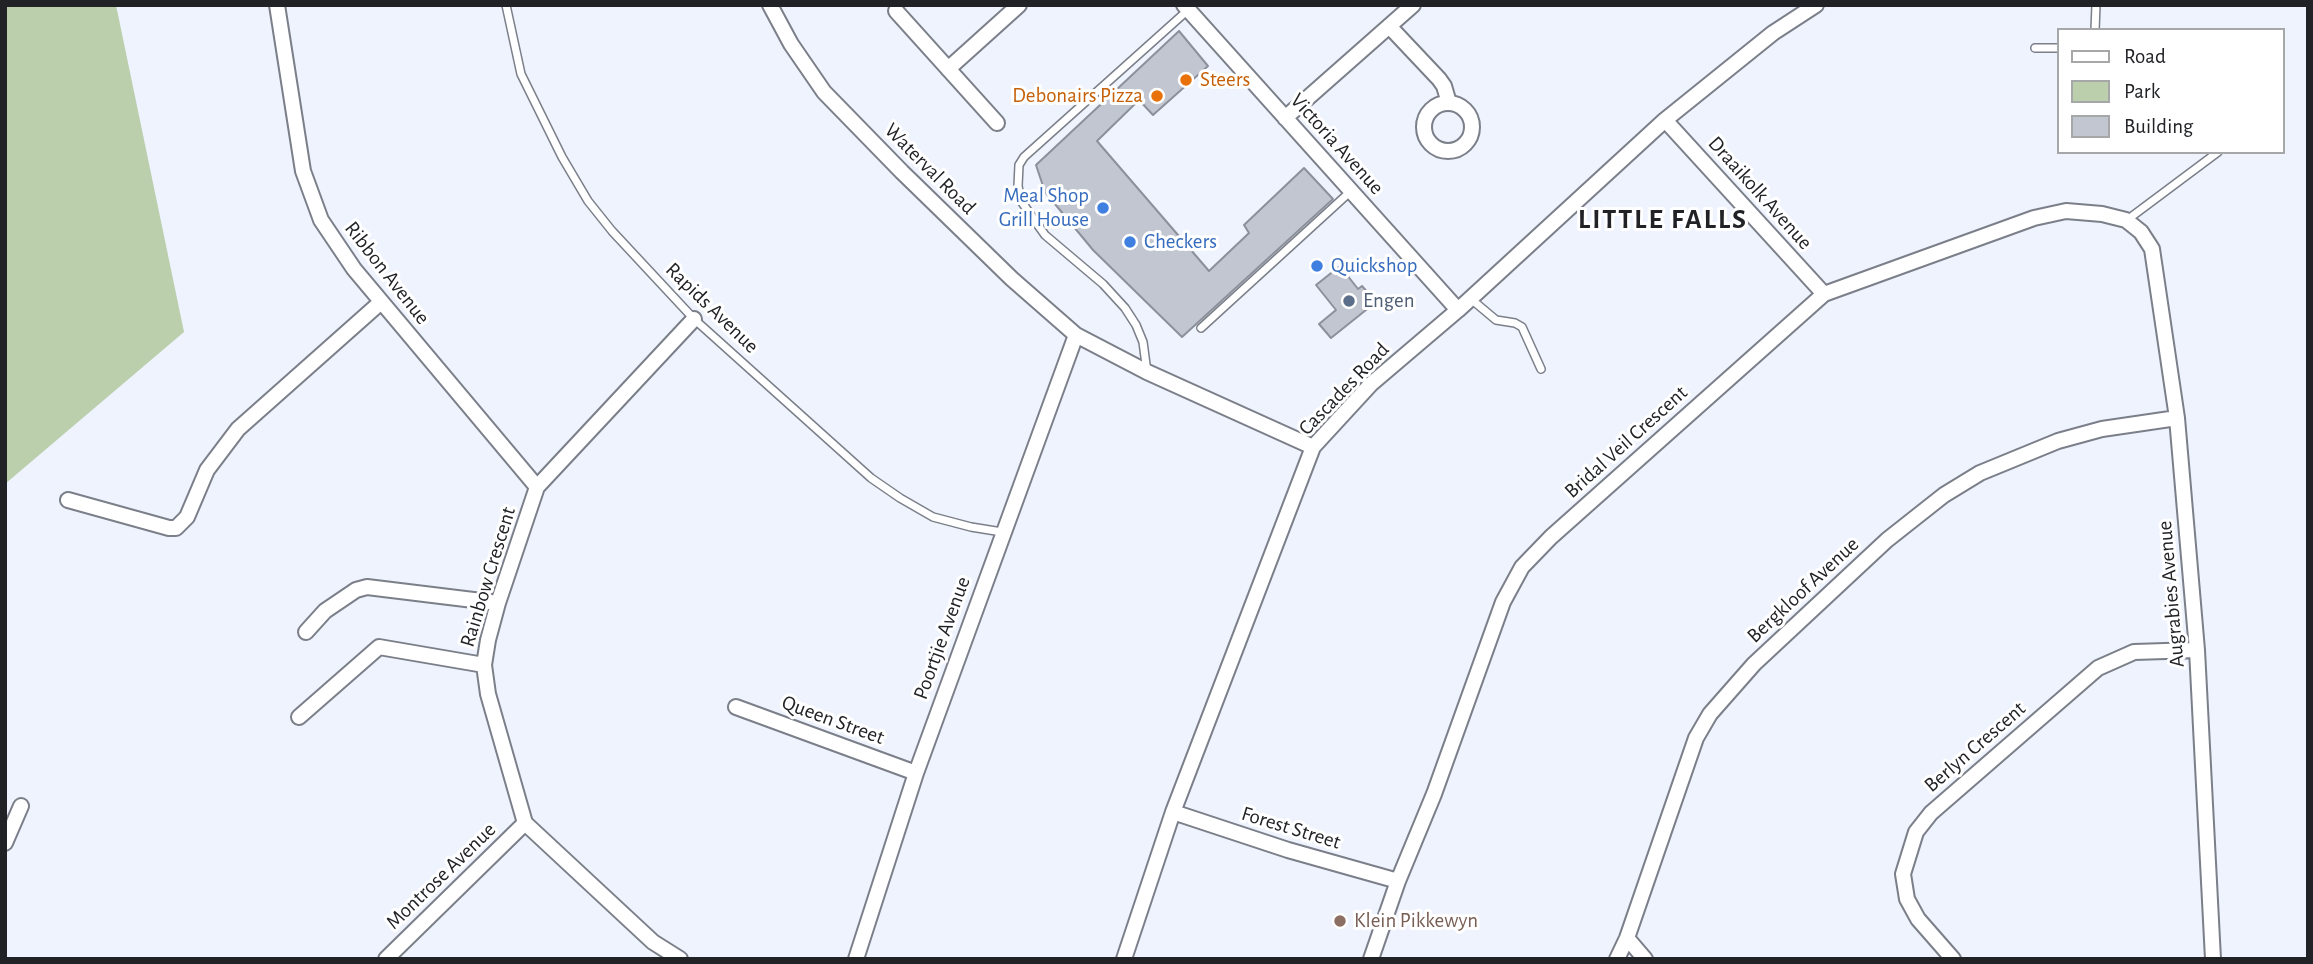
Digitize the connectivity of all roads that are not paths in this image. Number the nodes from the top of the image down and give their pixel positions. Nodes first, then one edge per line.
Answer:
1 (277, 5) edge
2 (506, 5) edge
3 (770, 5) edge
4 (1019, 5) edge
5 (1413, 5) edge
6 (1816, 5) edge
7 (2096, 5) edge
8 (1186, 8) edge
9 (896, 11) dead end
10 (1389, 26) junction
11 (2095, 28) edge
12 (2035, 48) dead end
13 (2058, 48) edge
14 (948, 69) junction
15 (1449, 103) dead end
16 (1285, 118) junction
17 (1665, 120) junction
18 (997, 123) dead end
19 (2215, 154) edge
20 (1351, 191) junction
21 (2126, 220) junction
22 (2141, 232) joint
23 (1824, 294) junction
24 (1471, 299) junction
25 (381, 302) junction
26 (1458, 310) junction
27 (694, 319) junction
28 (1201, 328) dead end
29 (1076, 335) junction
30 (1541, 369) dead end
31 (1147, 372) junction
32 (2177, 418) junction
33 (1313, 447) junction
34 (537, 487) junction
35 (68, 499) dead end
36 (1002, 532) junction
37 (498, 603) junction
38 (306, 632) dead end
39 (2197, 650) junction
40 (484, 665) junction
41 (736, 708) dead end
42 (299, 717) dead end
43 (916, 773) junction
44 (22, 806) dead end
45 (1173, 812) junction
46 (525, 823) junction
47 (5, 843) edge
48 (1398, 881) junction
49 (1627, 939) junction
50 (386, 959) edge
51 (680, 959) edge
52 (856, 959) edge
53 (1124, 959) edge
54 (1371, 959) edge
55 (1617, 959) edge
56 (1645, 959) edge
57 (1953, 959) edge
58 (2213, 959) edge

1 - 25 street, Ribbon Avenue
2 - 27 lane, Rapids Avenue
3 - 29 street, Waterval Road
4 - 14 street
5 - 10 street
6 - 17 street, Cascades Road
7 - 11 lane
8 - 16 street, Victoria Avenue
8 - 31 lane
9 - 14 street
10 - 15 street
10 - 16 street
12 - 13 lane
14 - 18 street
16 - 20 street, Victoria Avenue
17 - 23 street, Draaikolk Avenue
17 - 24 street, Cascades Road
19 - 21 lane
20 - 26 street, Victoria Avenue
20 - 28 lane
21 - 22 street, Bridal Veil Crescent
21 - 23 street, Bridal Veil Crescent
22 - 32 street, Augrabies Avenue
23 - 48 street, Bridal Veil Crescent
24 - 26 street, Cascades Road
24 - 30 lane
25 - 34 street, Ribbon Avenue
25 - 35 street
26 - 33 street, Cascades Road
27 - 34 street, Rainbow Crescent
27 - 36 lane, Rapids Avenue
29 - 31 street, Waterval Road
29 - 36 street, Poortjie Avenue
31 - 33 street, Waterval Road
32 - 39 street, Augrabies Avenue
32 - 49 street, Bergkloof Avenue
33 - 45 street, Cascades Road
34 - 37 street, Rainbow Crescent
36 - 43 street, Poortjie Avenue
37 - 38 street
37 - 40 street, Rainbow Crescent
39 - 57 street, Berlyn Crescent
39 - 58 street, Augrabies Avenue
40 - 42 street
40 - 46 street, Rainbow Crescent
41 - 43 street, Queen Street
43 - 52 street, Poortjie Avenue
44 - 47 street
45 - 48 street, Forest Street
45 - 53 street, Cascades Road
46 - 50 street, Montrose Avenue
46 - 51 street
48 - 54 street, Bridal Veil Crescent
49 - 55 street, Bergkloof Avenue
49 - 56 street

